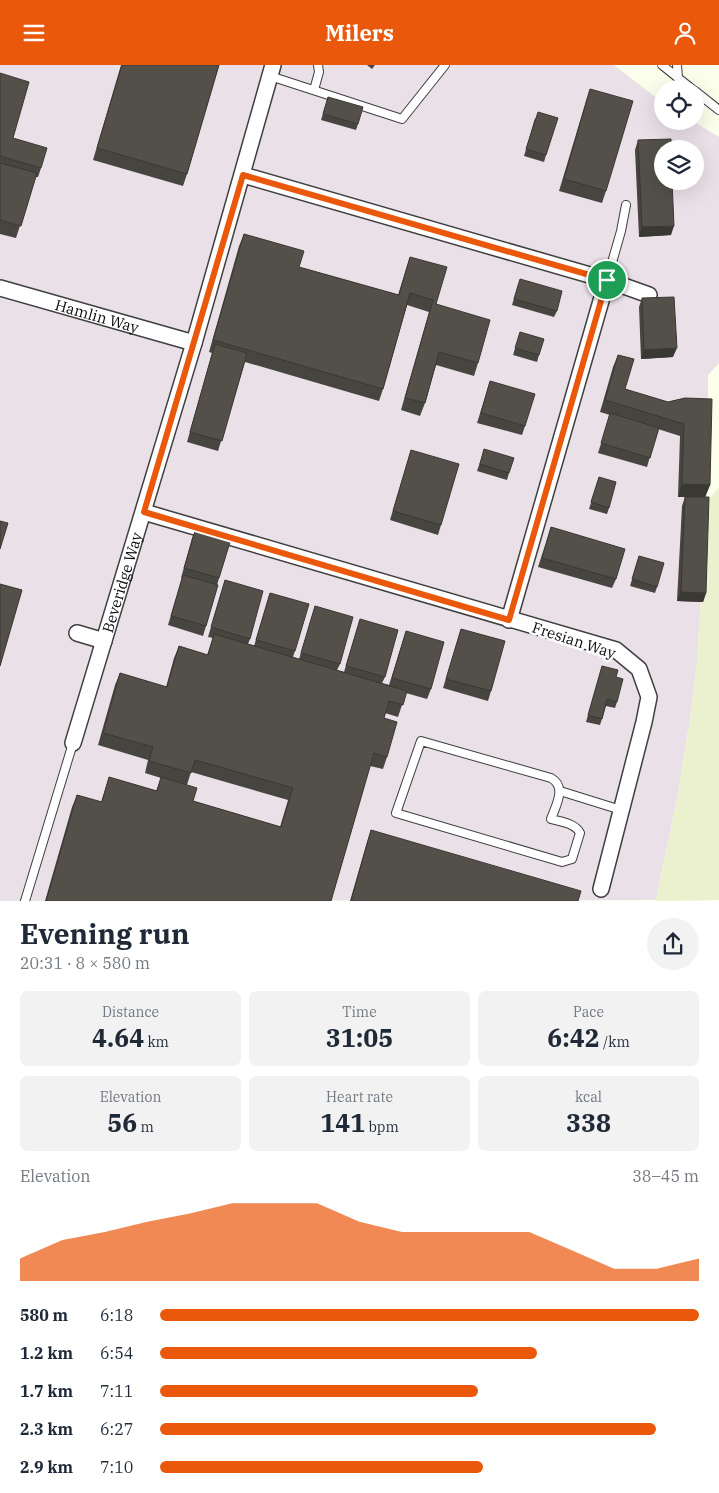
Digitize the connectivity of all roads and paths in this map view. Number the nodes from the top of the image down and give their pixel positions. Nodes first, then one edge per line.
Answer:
1 (318, 65) edge
2 (445, 65) edge
3 (662, 65) edge
4 (678, 65) edge
5 (272, 71) edge
6 (678, 78) junction
7 (681, 80) edge
8 (314, 90) junction
9 (704, 98) edge
10 (719, 110) edge
11 (243, 175) junction
12 (626, 205) dead end
13 (607, 280) junction
14 (0, 288) edge
15 (648, 295) dead end
16 (194, 343) junction
17 (144, 512) junction
18 (509, 620) junction
19 (77, 633) dead end
20 (104, 641) junction
21 (73, 743) joint
22 (560, 791) junction
23 (621, 810) junction
24 (600, 893) dead end
25 (25, 901) edge

1 - 8 lane
2 - 8 lane
3 - 6 lane
4 - 6 lane
5 - 8 lane
5 - 11 street, Beveridge Way
6 - 7 lane
9 - 10 lane
11 - 13 street
11 - 16 street, Beveridge Way
12 - 13 lane
13 - 15 street
13 - 18 street
14 - 16 street, Hamlin Way
16 - 17 street, Beveridge Way
17 - 18 street, Fresian Way
17 - 20 street, Beveridge Way
18 - 23 street, Fresian Way
19 - 20 street, Beveridge Way
20 - 21 street, Beveridge Way
21 - 25 lane
22 - 22 lane
22 - 23 lane
23 - 24 street, Fresian Way

